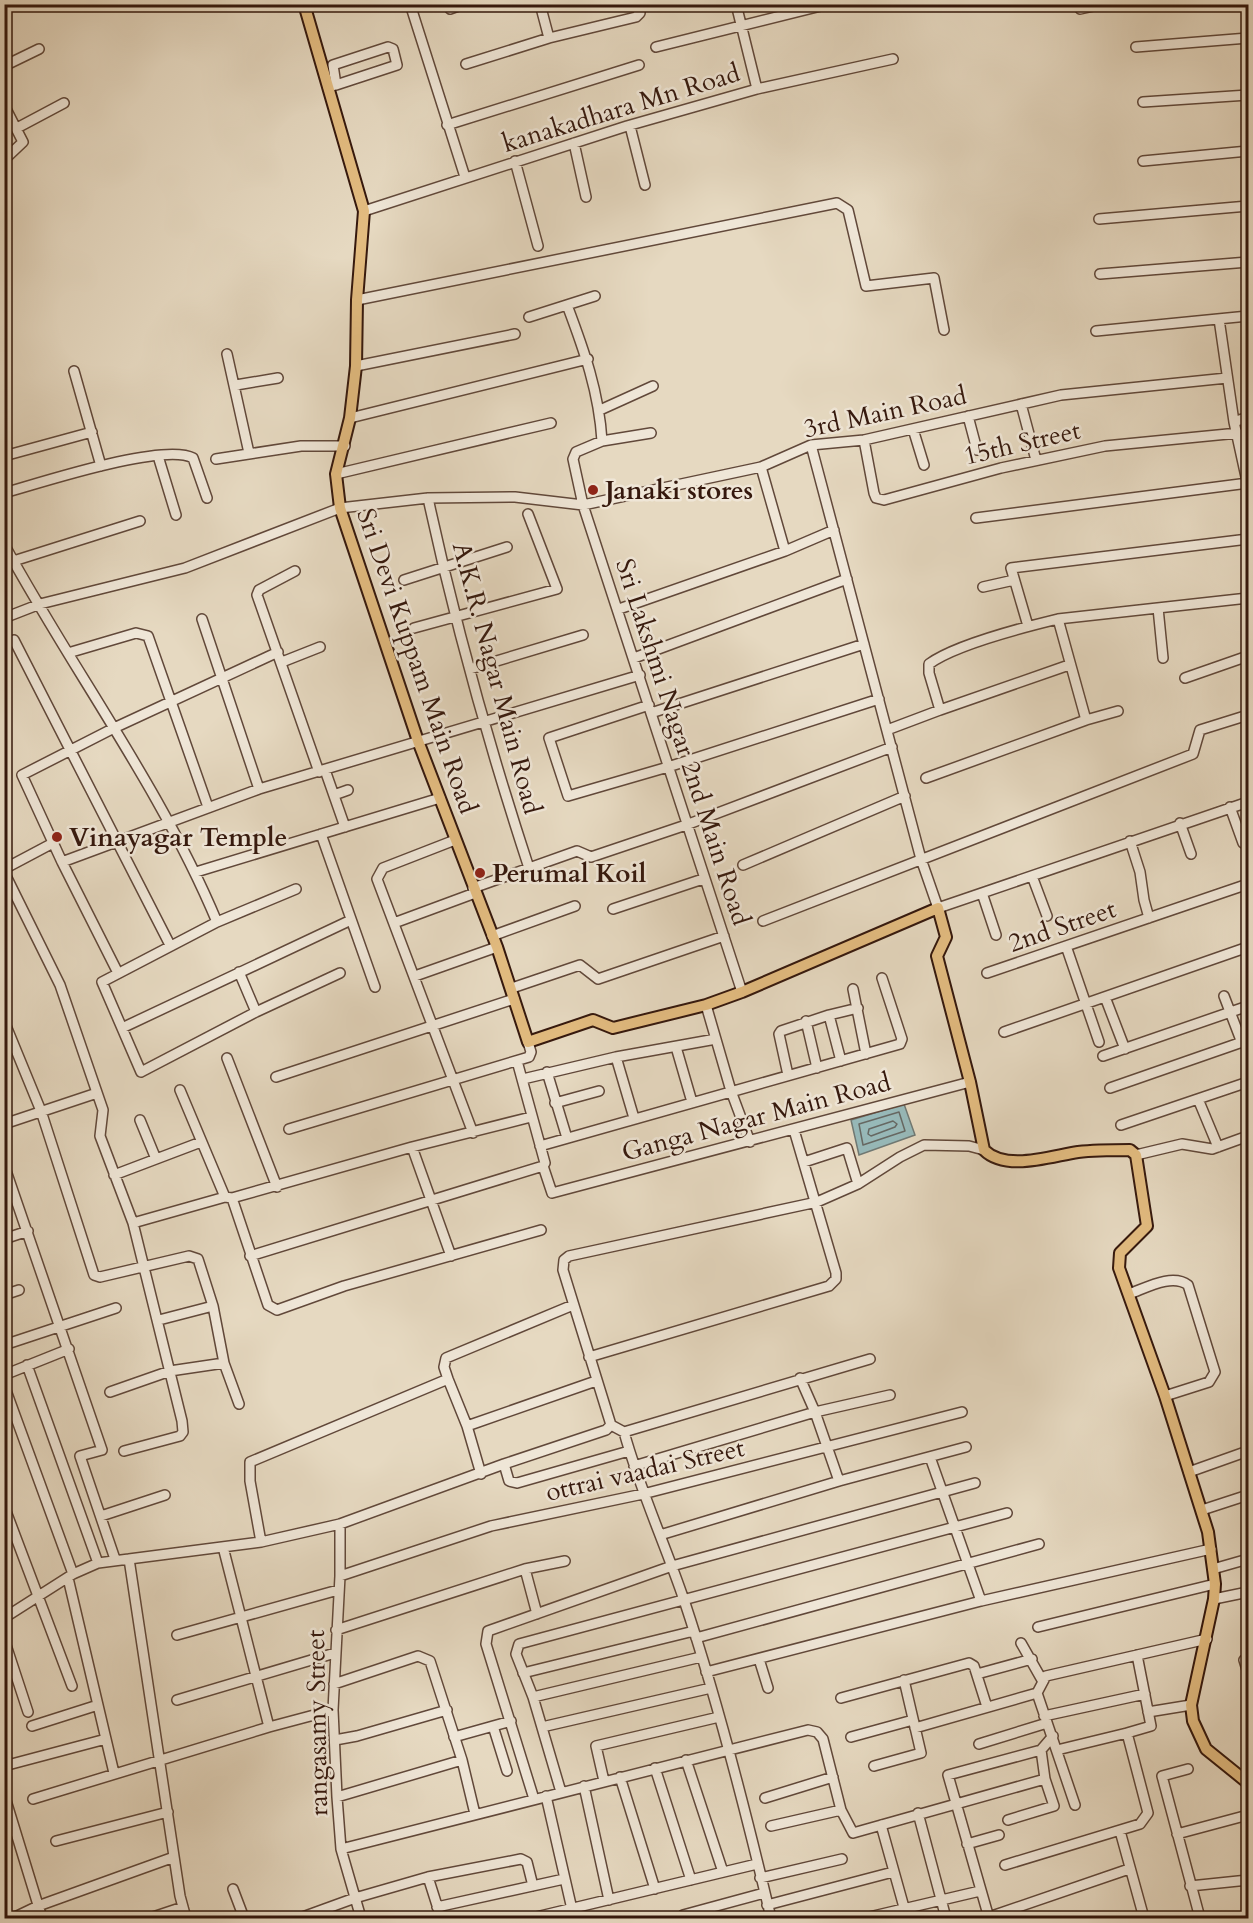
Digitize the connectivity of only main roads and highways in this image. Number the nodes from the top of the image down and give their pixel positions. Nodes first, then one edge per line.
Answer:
1 (304, 4) edge
2 (1248, 1783) edge

1 - 2 main road, Sri Devi Kuppam Main Road

